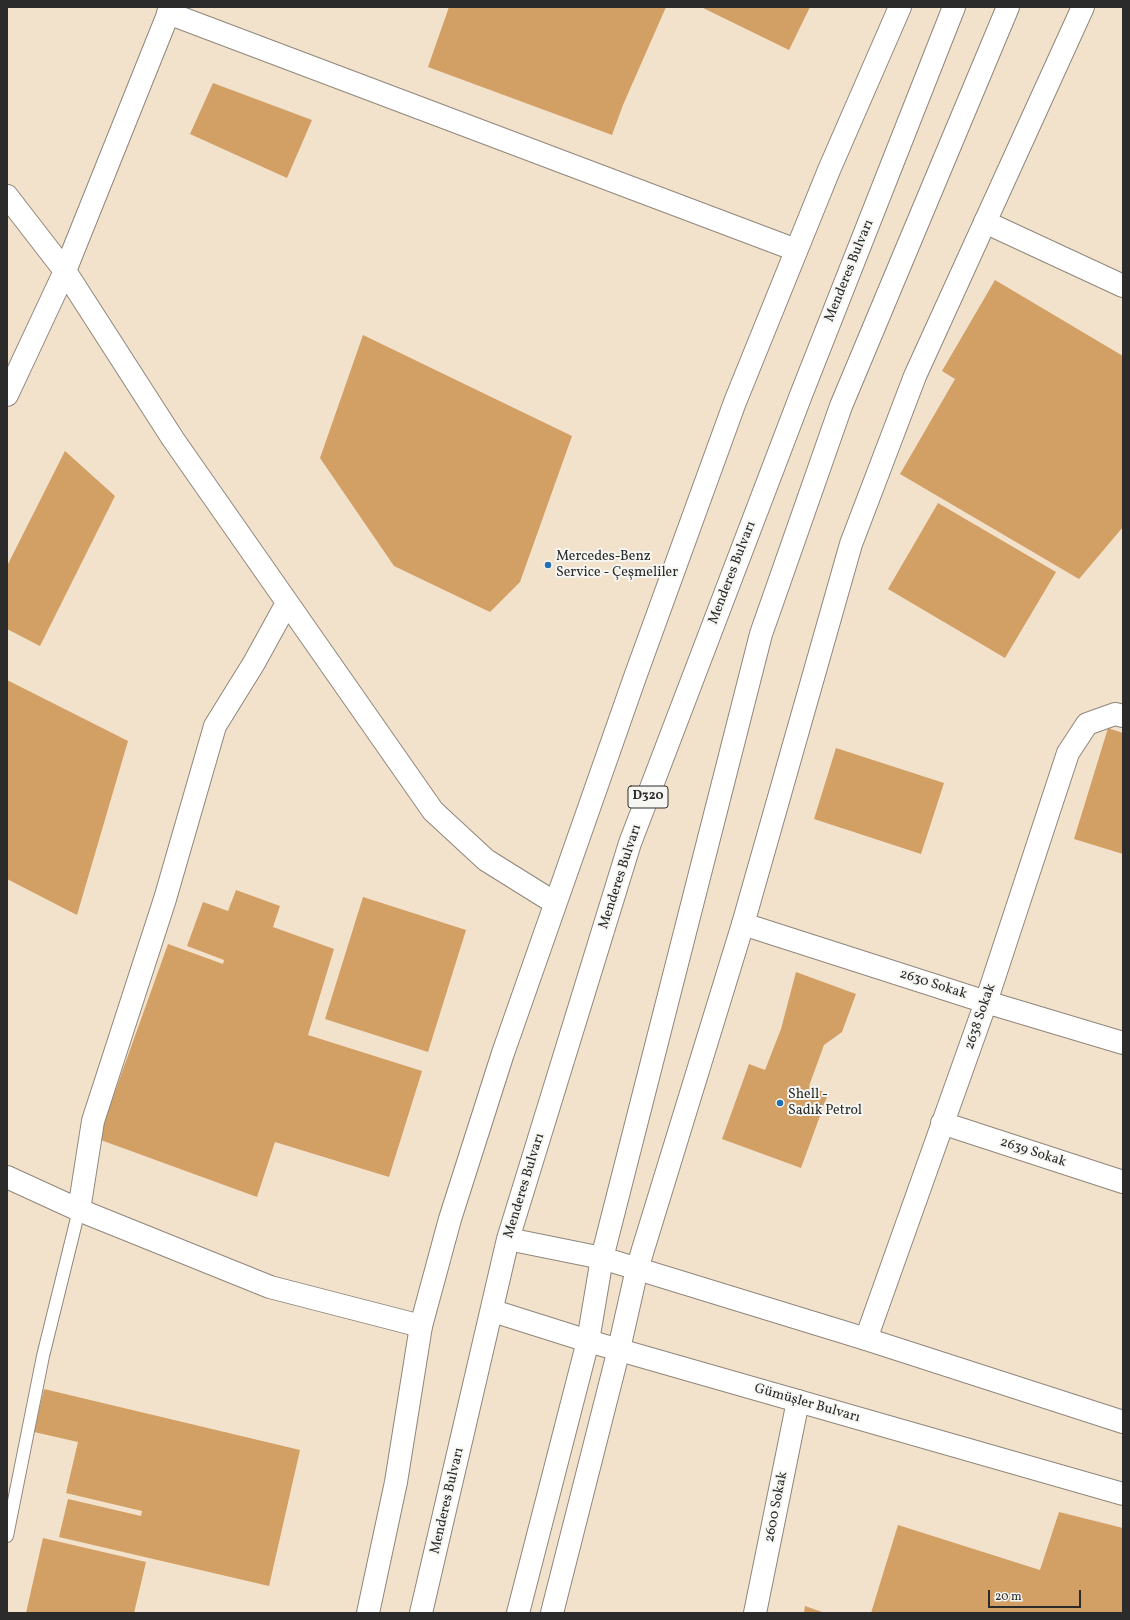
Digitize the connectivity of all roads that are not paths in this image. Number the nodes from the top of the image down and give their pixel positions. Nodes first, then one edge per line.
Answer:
1 (900, 7) edge
2 (954, 7) edge
3 (1008, 7) edge
4 (1083, 7) edge
5 (169, 10) edge
6 (7, 196) edge
7 (985, 222) junction
8 (796, 250) junction
9 (65, 271) junction
10 (1123, 286) edge
11 (7, 395) edge
12 (287, 603) junction
13 (1119, 715) edge
14 (555, 903) junction
15 (743, 924) junction
16 (986, 1002) junction
17 (1123, 1043) edge
18 (942, 1123) junction
19 (7, 1177) edge
20 (1123, 1182) edge
21 (79, 1210) junction
22 (508, 1239) junction
23 (602, 1258) junction
24 (637, 1269) junction
25 (493, 1311) junction
26 (421, 1326) junction
27 (866, 1339) junction
28 (588, 1341) junction
29 (619, 1349) junction
30 (798, 1401) junction
31 (1123, 1422) edge
32 (1123, 1494) edge
33 (7, 1536) edge
34 (368, 1613) edge
35 (421, 1613) edge
36 (518, 1613) edge
37 (552, 1613) edge
38 (755, 1613) edge

1 - 8 main road
2 - 22 main road, Menderes Bulvarı / D320
3 - 23 main road
4 - 7 main road
5 - 8 main road
5 - 9 main road
6 - 9 main road
7 - 10 main road
7 - 15 main road
8 - 14 main road
9 - 11 main road
9 - 12 main road
12 - 14 main road
12 - 21 main road
13 - 16 main road, 2638 Sokak
14 - 26 main road
15 - 16 main road, 2630 Sokak
15 - 24 main road
16 - 17 main road, 2630 Sokak
16 - 18 main road, 2638 Sokak
18 - 20 main road, 2639 Sokak
18 - 27 main road, 2638 Sokak
19 - 21 main road
21 - 26 main road
21 - 33 lane
22 - 23 main road
22 - 25 main road, Menderes Bulvarı / D320
23 - 24 main road
23 - 28 main road
24 - 27 main road
24 - 29 main road
25 - 28 main road, Gümüşler Bulvarı
25 - 35 main road, Menderes Bulvarı / D320
26 - 34 main road
27 - 31 main road
28 - 29 main road, Gümüşler Bulvarı
28 - 36 main road
29 - 30 main road, Gümüşler Bulvarı
29 - 37 main road
30 - 32 main road, Gümüşler Bulvarı
30 - 38 main road, 2600 Sokak

